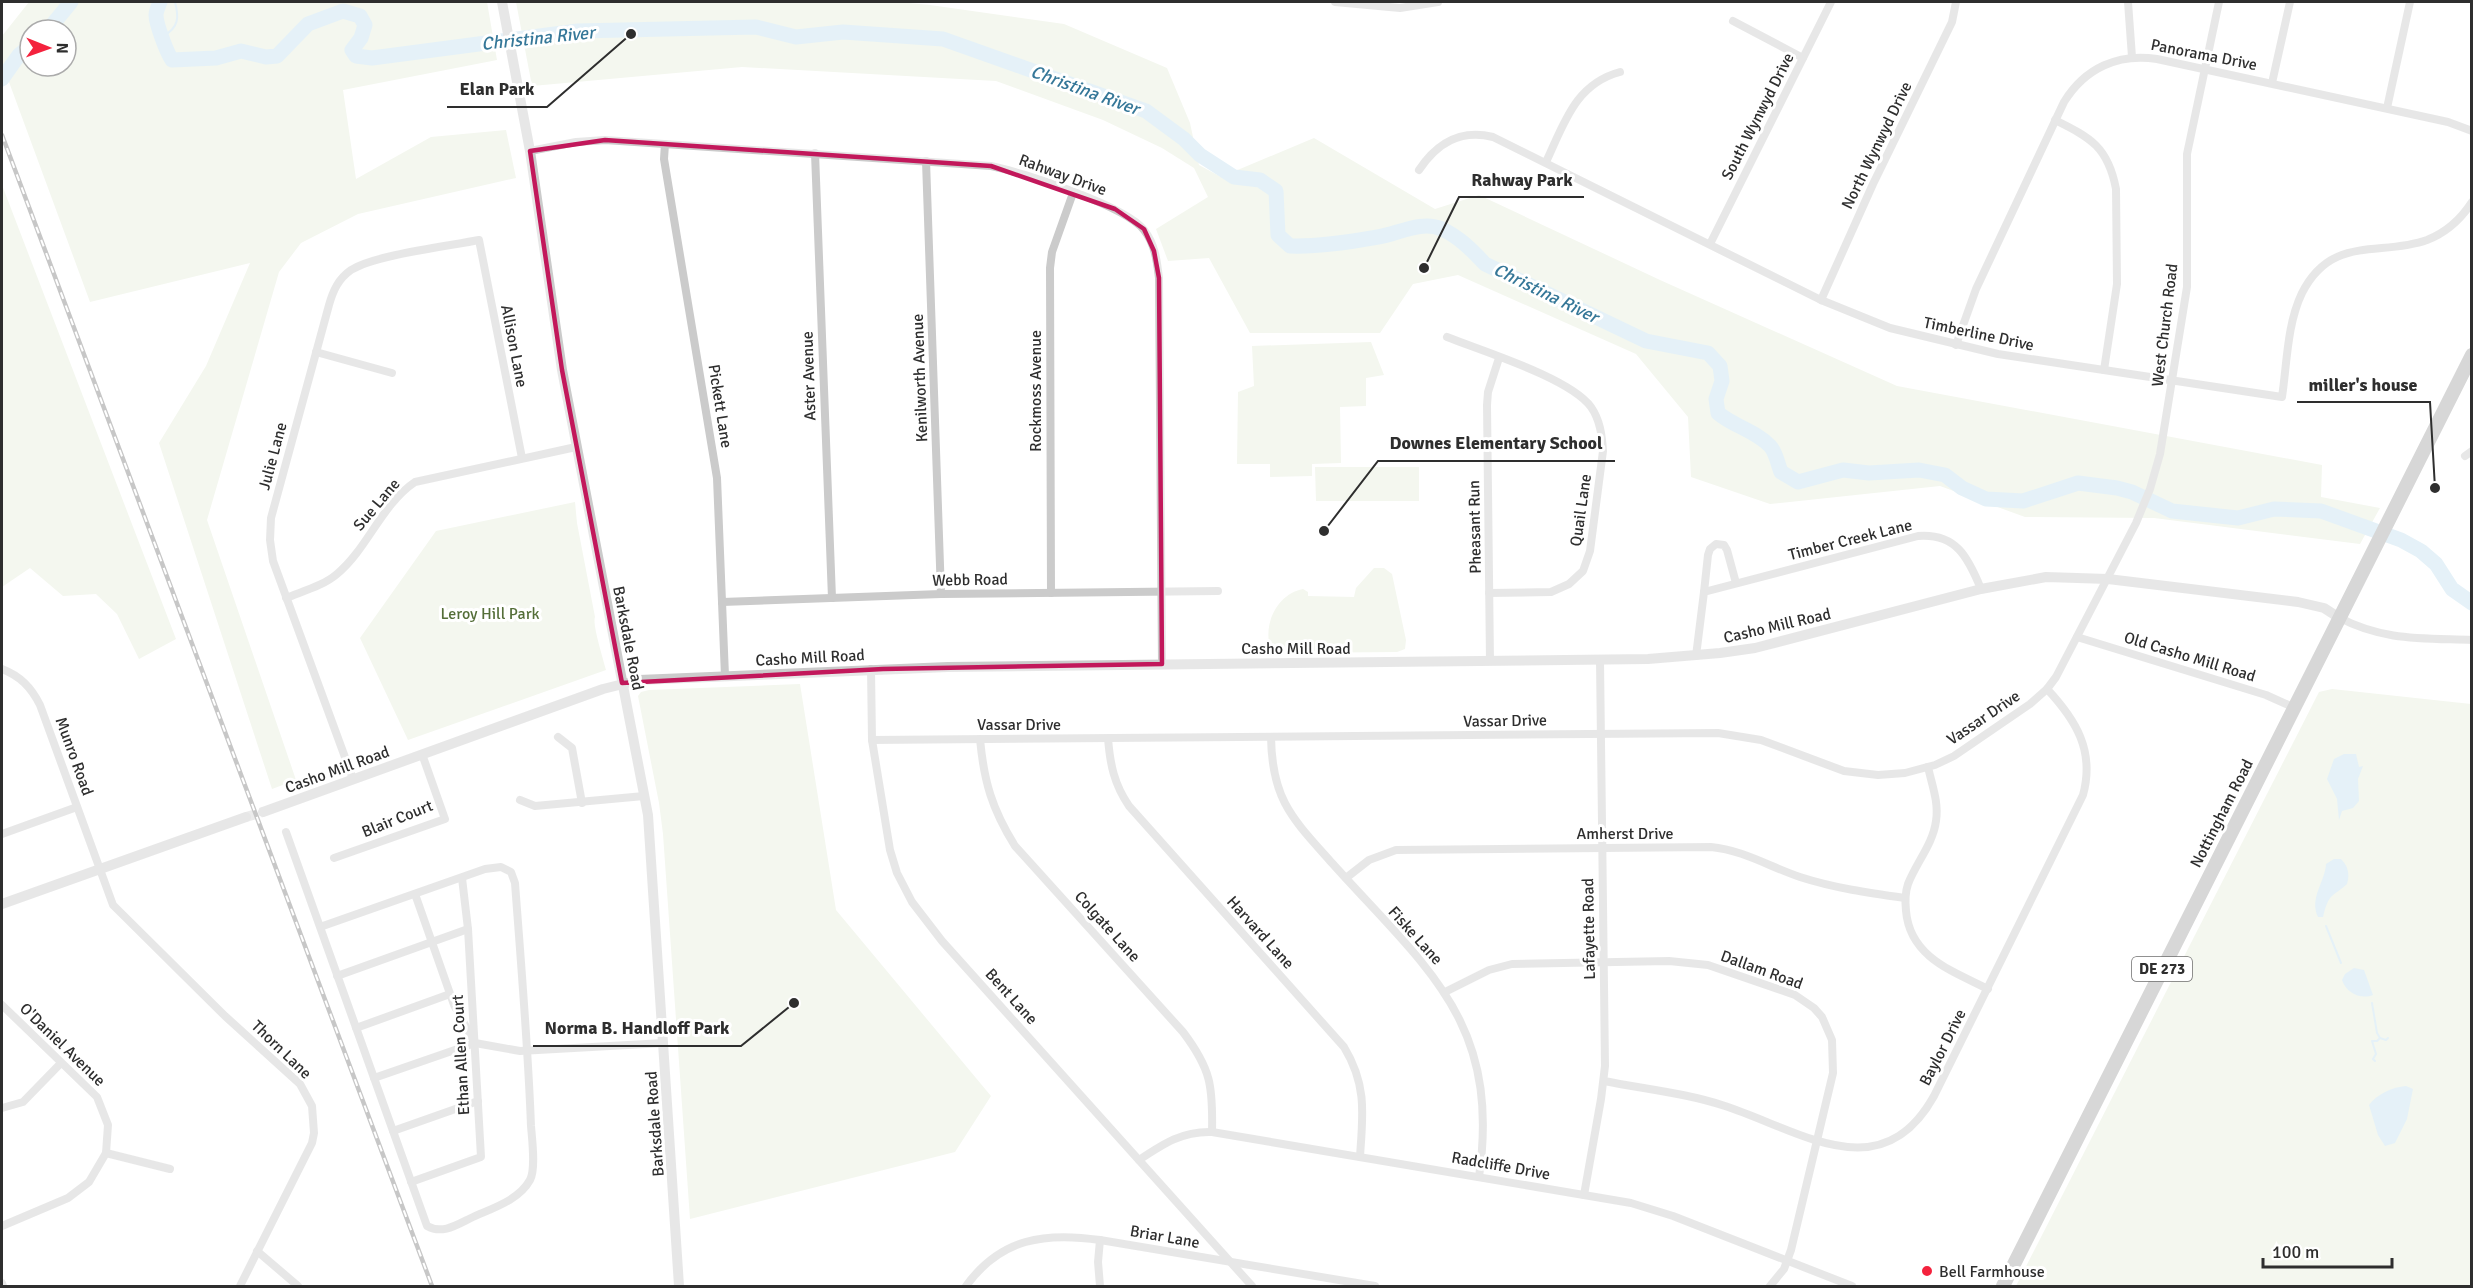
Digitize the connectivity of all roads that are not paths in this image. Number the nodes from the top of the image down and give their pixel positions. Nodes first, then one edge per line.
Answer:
1 (502, 2) edge
2 (1335, 2) edge
3 (1438, 2) edge
4 (1831, 2) edge
5 (1956, 2) edge
6 (2128, 2) edge
7 (2219, 2) edge
8 (2290, 2) edge
9 (2410, 2) edge
10 (1733, 21) dead end
11 (2132, 57) junction
12 (1803, 58) junction
13 (2204, 69) junction
14 (1620, 72) dead end
15 (2272, 84) junction
16 (2387, 108) junction
17 (2055, 120) junction
18 (2472, 131) edge
19 (665, 144) junction
20 (530, 151) junction
21 (815, 153) junction
22 (926, 161) junction
23 (1546, 162) junction
24 (1419, 170) dead end
25 (1073, 193) junction
26 (2472, 202) edge
27 (479, 240) joint
28 (1710, 244) junction
29 (1821, 300) junction
30 (1447, 337) dead end
31 (1956, 345) junction
32 (316, 352) junction
33 (2472, 355) edge
34 (1499, 358) junction
35 (2104, 370) junction
36 (392, 373) dead end
37 (2173, 381) junction
38 (576, 447) junction
39 (522, 458) junction
40 (2108, 579) junction
41 (1736, 583) junction
42 (1981, 589) junction
43 (1218, 591) dead end
44 (1162, 592) junction
45 (1704, 592) junction
46 (1051, 593) junction
47 (1490, 593) junction
48 (941, 594) junction
49 (286, 598) junction
50 (832, 598) junction
51 (722, 602) junction
52 (2338, 617) junction
53 (2077, 637) junction
54 (2472, 640) edge
55 (1696, 656) junction
56 (1600, 661) junction
57 (1490, 662) junction
58 (1162, 664) junction
59 (2, 669) edge
60 (871, 669) junction
61 (725, 676) junction
62 (622, 683) junction
63 (2047, 689) junction
64 (2293, 707) junction
65 (1601, 734) junction
66 (558, 737) dead end
67 (1271, 737) junction
68 (1108, 738) junction
69 (980, 739) junction
70 (872, 740) junction
71 (422, 754) junction
72 (1928, 767) junction
73 (353, 779) junction
74 (644, 796) junction
75 (520, 800) dead end
76 (582, 803) junction
77 (77, 807) junction
78 (263, 812) tunnel mouth
79 (246, 817) tunnel mouth
80 (286, 832) dead end
81 (2, 834) edge
82 (1602, 848) junction
83 (334, 858) dead end
84 (100, 869) junction
85 (462, 878) junction
86 (1346, 878) junction
87 (415, 894) junction
88 (1905, 898) junction
89 (2, 904) edge
90 (320, 927) junction
91 (468, 929) junction
92 (431, 942) junction
93 (1604, 962) junction
94 (337, 976) junction
95 (1988, 989) junction
96 (1445, 992) junction
97 (450, 994) junction
98 (2, 1005) edge
99 (356, 1028) junction
100 (475, 1043) junction
101 (664, 1043) junction
102 (527, 1050) junction
103 (61, 1063) junction
104 (374, 1078) junction
105 (1604, 1081) junction
106 (478, 1101) junction
107 (2, 1108) edge
108 (393, 1131) junction
109 (1212, 1132) junction
110 (1818, 1141) junction
111 (106, 1153) junction
112 (1360, 1156) junction
113 (1139, 1160) junction
114 (170, 1169) dead end
115 (1479, 1177) junction
116 (411, 1182) junction
117 (1584, 1195) junction
118 (2, 1226) edge
119 (1100, 1240) junction
120 (257, 1251) junction
121 (1788, 1260) junction
122 (1229, 1262) junction
123 (240, 1287) edge
124 (298, 1287) edge
125 (679, 1287) edge
126 (966, 1287) edge
127 (1100, 1287) edge
128 (1252, 1287) edge
129 (1375, 1287) edge
130 (1770, 1287) edge
131 (1852, 1287) edge
132 (2003, 1287) edge

1 - 20 street, Barksdale Road
2 - 3 street
4 - 12 street, South Wynwyd Drive
5 - 29 street, North Wynwyd Drive
6 - 11 street
7 - 13 street, West Church Road
8 - 15 street
9 - 16 street
10 - 12 street
11 - 13 street, Panorama Drive
11 - 17 street, Panorama Drive
12 - 28 street, South Wynwyd Drive
13 - 15 street, Panorama Drive
13 - 37 street, West Church Road
14 - 23 street
15 - 16 street, Panorama Drive
16 - 18 street, Panorama Drive
17 - 31 street, Panorama Drive
17 - 35 street
19 - 20 street, Rahway Drive
19 - 21 street, Rahway Drive
19 - 51 street, Pickett Lane
20 - 38 street, Barksdale Road
21 - 22 street, Rahway Drive
21 - 50 street, Aster Avenue
22 - 25 street, Rahway Drive
22 - 48 street, Kenilworth Avenue
23 - 24 street, Timberline Drive
23 - 28 street, Timberline Drive
25 - 44 street, Rahway Drive
25 - 46 street, Rockmoss Avenue
26 - 37 street, Timberline Drive
27 - 32 street, Julie Lane
27 - 39 street, Allison Lane
28 - 29 street, Timberline Drive
29 - 31 street, Timberline Drive
30 - 34 street, Quail Lane
31 - 35 street, Timberline Drive
32 - 36 street
32 - 49 street, Julie Lane
33 - 52 main road, Nottingham Road / DE 273
34 - 47 street, Pheasant Run
34 - 47 street, Quail Lane
35 - 37 street, Timberline Drive
37 - 40 street, West Church Road
38 - 39 street, Sue Lane
38 - 62 street, Barksdale Road
39 - 49 street, Sue Lane
40 - 42 street, Casho Mill Road
40 - 52 street, Casho Mill Road
40 - 53 street, West Church Road
41 - 42 street, Timber Creek Lane
41 - 45 street, Timber Creek Lane
41 - 45 street
42 - 55 street, Casho Mill Road
43 - 44 street, Webb Road
44 - 46 street, Webb Road
44 - 58 street, Rahway Drive
45 - 55 street
46 - 48 street, Webb Road
47 - 57 street, Pheasant Run
48 - 50 street, Webb Road
49 - 73 street, Julie Lane
50 - 51 street, Webb Road
51 - 61 street, Pickett Lane
52 - 54 street
52 - 64 main road, Nottingham Road / DE 273
53 - 63 street, Vassar Drive
53 - 64 street, Old Casho Mill Road
55 - 56 street, Casho Mill Road
56 - 57 street, Casho Mill Road
56 - 65 street, Lafayette Road
57 - 58 street, Casho Mill Road
58 - 60 street, Casho Mill Road
59 - 77 street, Munro Road
60 - 61 street, Casho Mill Road
60 - 70 street, Bent Lane
61 - 62 street, Casho Mill Road
62 - 71 street, Casho Mill Road
62 - 74 street, Barksdale Road
63 - 72 street, Vassar Drive
63 - 95 street, Baylor Drive
64 - 132 main road, Nottingham Road / DE 273
65 - 67 street, Vassar Drive
65 - 72 street, Vassar Drive
65 - 82 street, Lafayette Road
66 - 76 street
67 - 68 street, Vassar Drive
67 - 86 street, Fiske Lane
68 - 69 street, Vassar Drive
68 - 112 street, Harvard Lane
69 - 70 street, Vassar Drive
69 - 109 street, Colgate Lane
70 - 113 street, Bent Lane
71 - 73 street, Casho Mill Road
71 - 83 street, Blair Court
72 - 88 street
73 - 78 street, Casho Mill Road
74 - 76 street
74 - 101 street, Barksdale Road
75 - 76 street
77 - 81 street
77 - 84 street, Munro Road
79 - 84 street
80 - 90 street
82 - 86 street, Amherst Drive
82 - 88 street, Amherst Drive
82 - 93 street, Lafayette Road
84 - 89 street
84 - 120 street, Thorn Lane
85 - 87 street
85 - 91 street, Ethan Allen Court
85 - 102 street
86 - 96 street, Fiske Lane
87 - 90 street
87 - 92 street
88 - 95 street
90 - 94 street
91 - 92 street
91 - 100 street, Ethan Allen Court
92 - 94 street
92 - 97 street
93 - 96 street, Dallam Road
93 - 105 street, Lafayette Road
93 - 110 street, Dallam Road
94 - 99 street
95 - 110 street, Baylor Drive
96 - 115 street, Fiske Lane
97 - 99 street
97 - 100 street
98 - 103 street, O'Daniel Avenue
99 - 104 street
100 - 102 street
100 - 104 street
100 - 106 street, Ethan Allen Court
101 - 102 street
101 - 125 street, Barksdale Road
102 - 116 street
103 - 107 street
103 - 111 street, O'Daniel Avenue
104 - 108 street
105 - 110 street, Baylor Drive
105 - 117 street, Lafayette Road
106 - 108 street
106 - 116 street, Ethan Allen Court
108 - 116 street
109 - 112 street, Radcliffe Drive
109 - 113 street, Radcliffe Drive
110 - 121 street, Dallam Road
111 - 114 street
111 - 118 street, O'Daniel Avenue
112 - 115 street, Radcliffe Drive
113 - 122 street, Bent Lane
115 - 117 street, Radcliffe Drive
117 - 121 street, Radcliffe Drive
119 - 122 street, Briar Lane
119 - 126 street, Briar Lane
119 - 127 street
120 - 123 street, Thorn Lane
120 - 124 street
121 - 130 street, Dallam Road
121 - 131 street, Radcliffe Drive
122 - 128 street, Bent Lane
122 - 129 street, Briar Lane

